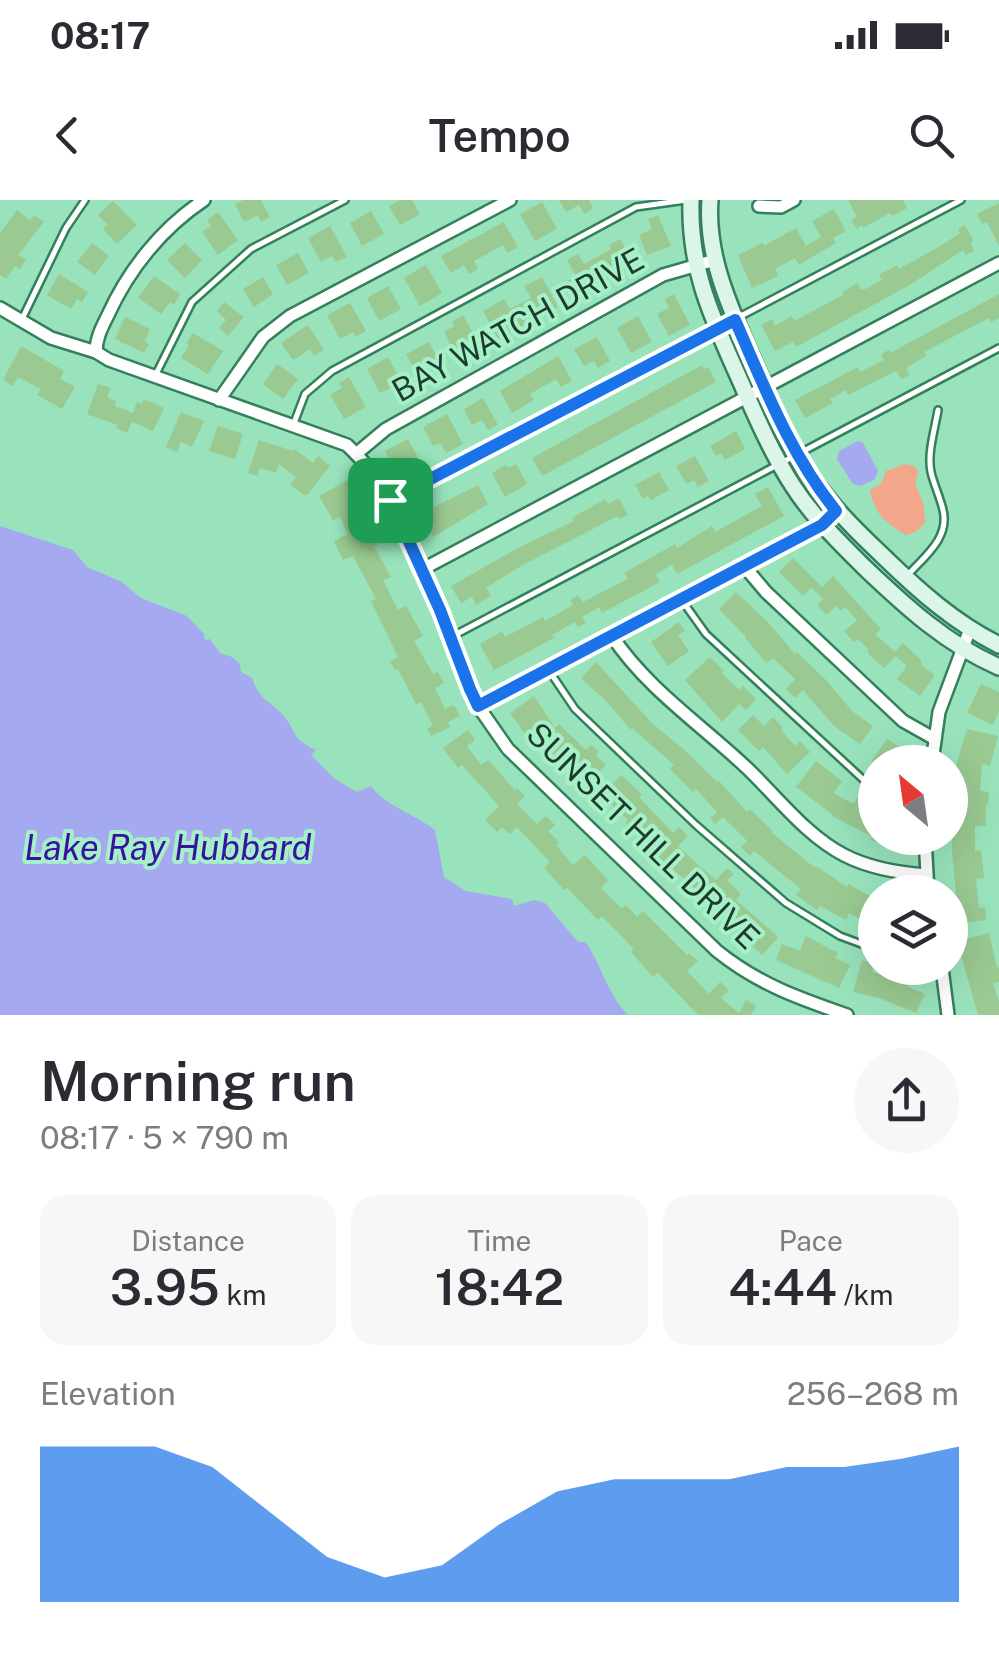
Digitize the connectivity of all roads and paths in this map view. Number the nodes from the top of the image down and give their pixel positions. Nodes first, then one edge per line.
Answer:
1 (85, 200) edge
2 (204, 200) edge
3 (345, 200) edge
4 (510, 200) edge
5 (688, 200) edge
6 (710, 200) edge
7 (794, 200) edge
8 (961, 200) edge
9 (759, 206) dead end
10 (715, 260) junction
11 (999, 263) edge
12 (696, 265) junction
13 (0, 308) edge
14 (735, 320) junction
15 (20, 322) junction
16 (717, 328) junction
17 (999, 348) edge
18 (96, 352) junction
19 (155, 376) junction
20 (766, 389) junction
21 (748, 398) junction
22 (218, 400) junction
23 (938, 410) dead end
24 (293, 426) junction
25 (356, 454) junction
26 (797, 456) junction
27 (779, 464) junction
28 (390, 500) junction
29 (836, 511) junction
30 (822, 525) junction
31 (744, 566) junction
32 (421, 570) junction
33 (905, 578) junction
34 (892, 593) junction
35 (681, 600) junction
36 (970, 629) junction
37 (612, 636) junction
38 (450, 638) junction
39 (999, 645) edge
40 (963, 648) junction
41 (999, 667) edge
42 (548, 669) junction
43 (478, 706) junction
44 (934, 739) junction
45 (933, 745) edge
46 (858, 775) edge
47 (925, 855) edge
48 (926, 875) joint
49 (858, 943) edge
50 (944, 985) edge
51 (847, 1015) edge
52 (948, 1015) edge

1 - 15 lane
2 - 18 street
3 - 19 lane
4 - 22 street
5 - 12 main road
5 - 24 lane
6 - 10 main road
7 - 9 street
8 - 14 lane
10 - 12 street, BAY WATCH DRIVE
10 - 14 main road
11 - 20 street
12 - 16 main road
12 - 25 street, BAY WATCH DRIVE
13 - 15 street, SUNSET HILL DRIVE
14 - 16 lane
14 - 20 main road
15 - 18 street, SUNSET HILL DRIVE
16 - 21 main road
16 - 28 lane
17 - 26 lane
18 - 19 street, SUNSET HILL DRIVE
19 - 22 street, SUNSET HILL DRIVE
20 - 21 street
20 - 26 main road
21 - 27 main road
21 - 32 street
22 - 24 street, SUNSET HILL DRIVE
23 - 33 lane
24 - 25 street, SUNSET HILL DRIVE
25 - 28 street, SUNSET HILL DRIVE
26 - 27 lane
26 - 29 main road
27 - 30 main road
27 - 38 lane
28 - 32 street, SUNSET HILL DRIVE
29 - 30 street
29 - 33 main road
30 - 31 street
30 - 34 main road
31 - 35 street
31 - 44 street
32 - 38 street, SUNSET HILL DRIVE
33 - 34 main road
33 - 36 main road
34 - 40 main road
35 - 37 street
35 - 46 lane
36 - 39 main road
36 - 40 street
37 - 42 street
37 - 48 street
38 - 43 street, SUNSET HILL DRIVE
40 - 41 main road
40 - 44 street
42 - 43 street
42 - 49 lane
43 - 51 street, SUNSET HILL DRIVE
44 - 45 street
47 - 48 street
50 - 52 street

